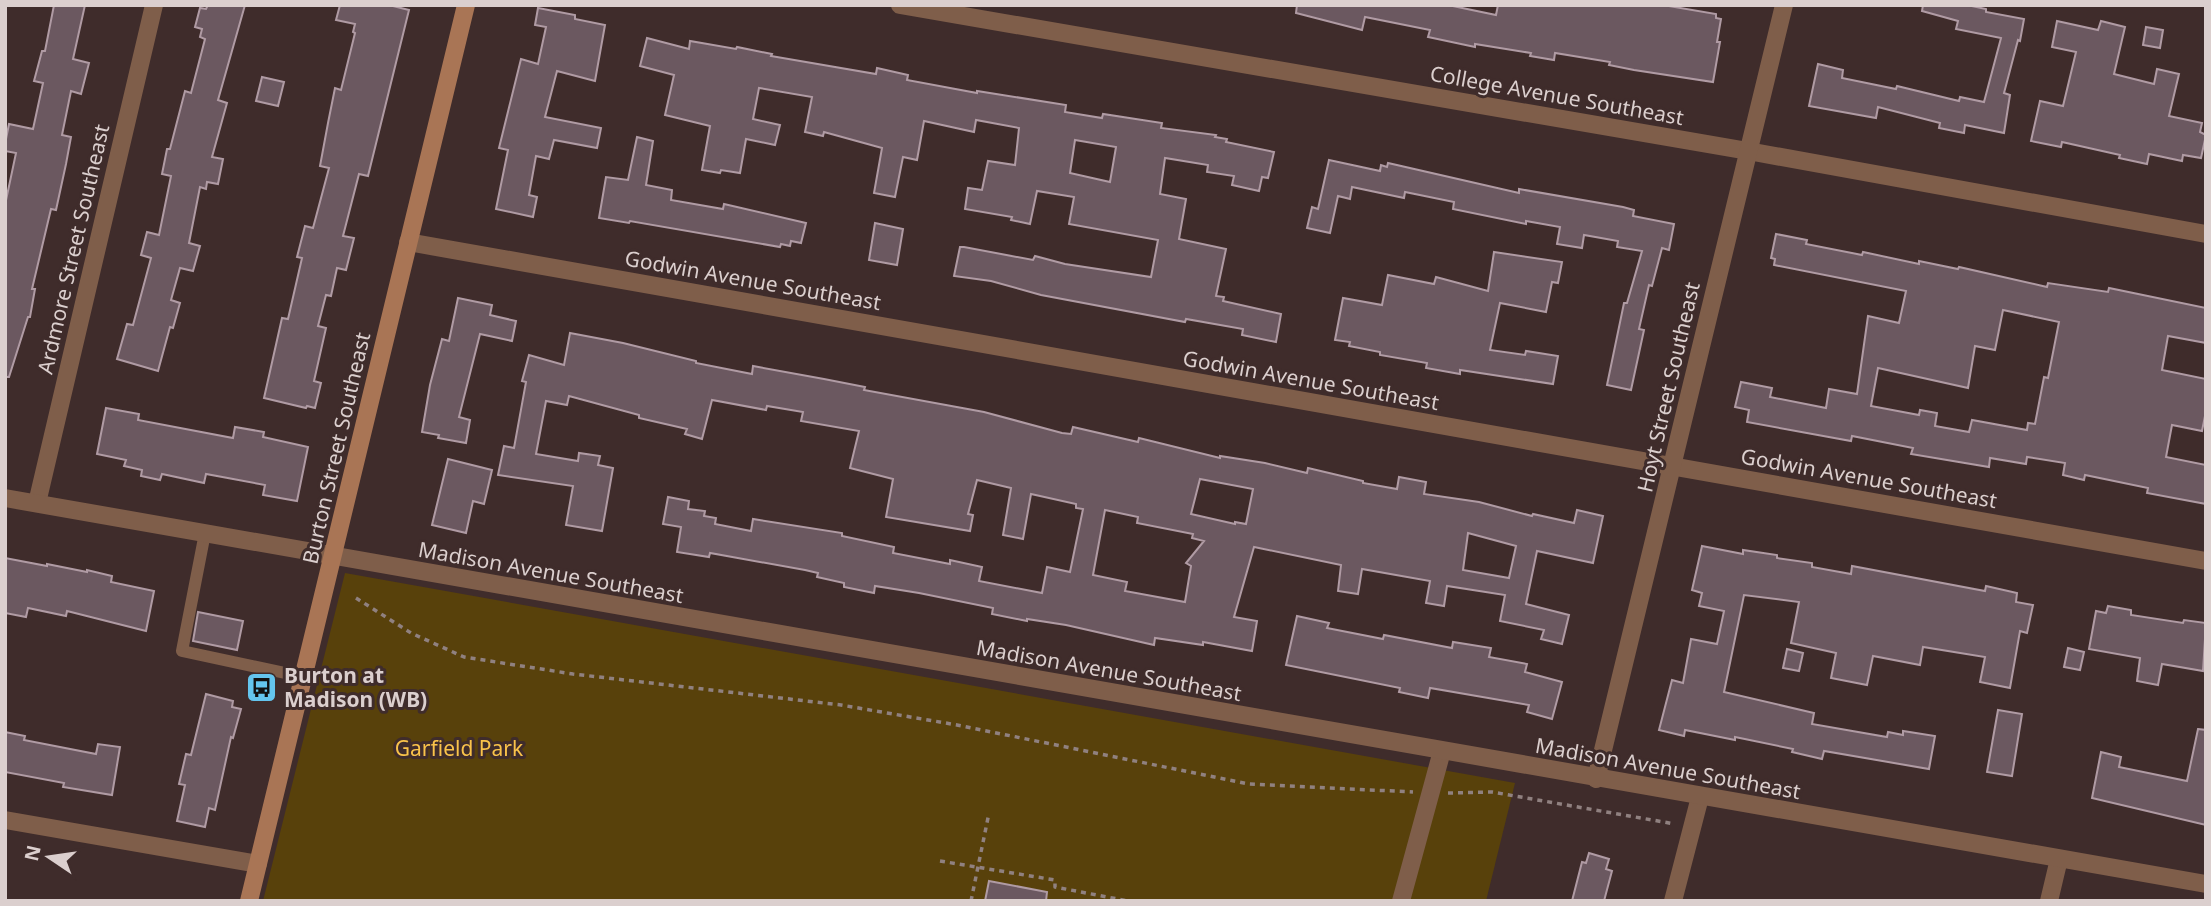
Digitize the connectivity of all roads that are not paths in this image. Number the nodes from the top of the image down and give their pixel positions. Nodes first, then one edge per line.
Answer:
1 (154, 5) edge
2 (466, 5) edge
3 (900, 5) edge
4 (1784, 5) edge
5 (1748, 151) junction
6 (2206, 234) edge
7 (408, 242) junction
8 (1672, 467) junction
9 (5, 498) edge
10 (37, 503) junction
11 (205, 533) junction
12 (334, 556) junction
13 (2206, 561) edge
14 (304, 677) junction
15 (1442, 751) junction
16 (1596, 779) junction
17 (1700, 797) junction
18 (5, 820) edge
19 (2059, 859) junction
20 (258, 864) junction
21 (2206, 884) edge
22 (249, 901) edge
23 (1401, 901) edge
24 (1674, 901) edge
25 (2049, 901) edge

1 - 10 street, Ardmore Street Southeast
2 - 7 main road, Burton Street Southeast
3 - 5 street, College Avenue Southeast
4 - 5 street, Hoyt Street Southeast
5 - 6 street, College Avenue Southeast
5 - 8 street, Hoyt Street Southeast
7 - 8 street, Godwin Avenue Southeast
7 - 12 main road, Burton Street Southeast
8 - 13 street, Godwin Avenue Southeast
8 - 16 street, Hoyt Street Southeast
9 - 10 street, Madison Avenue Southeast
10 - 11 street, Madison Avenue Southeast
11 - 12 street, Madison Avenue Southeast
11 - 14 lane
12 - 14 main road, Burton Street Southeast
12 - 15 street, Madison Avenue Southeast
14 - 20 main road, Burton Street Southeast
15 - 16 street, Madison Avenue Southeast
15 - 23 street
16 - 17 street, Madison Avenue Southeast
17 - 19 street, Madison Avenue Southeast
17 - 24 street
18 - 20 street
19 - 21 street, Madison Avenue Southeast
19 - 25 street
20 - 22 main road, Burton Street Southeast

